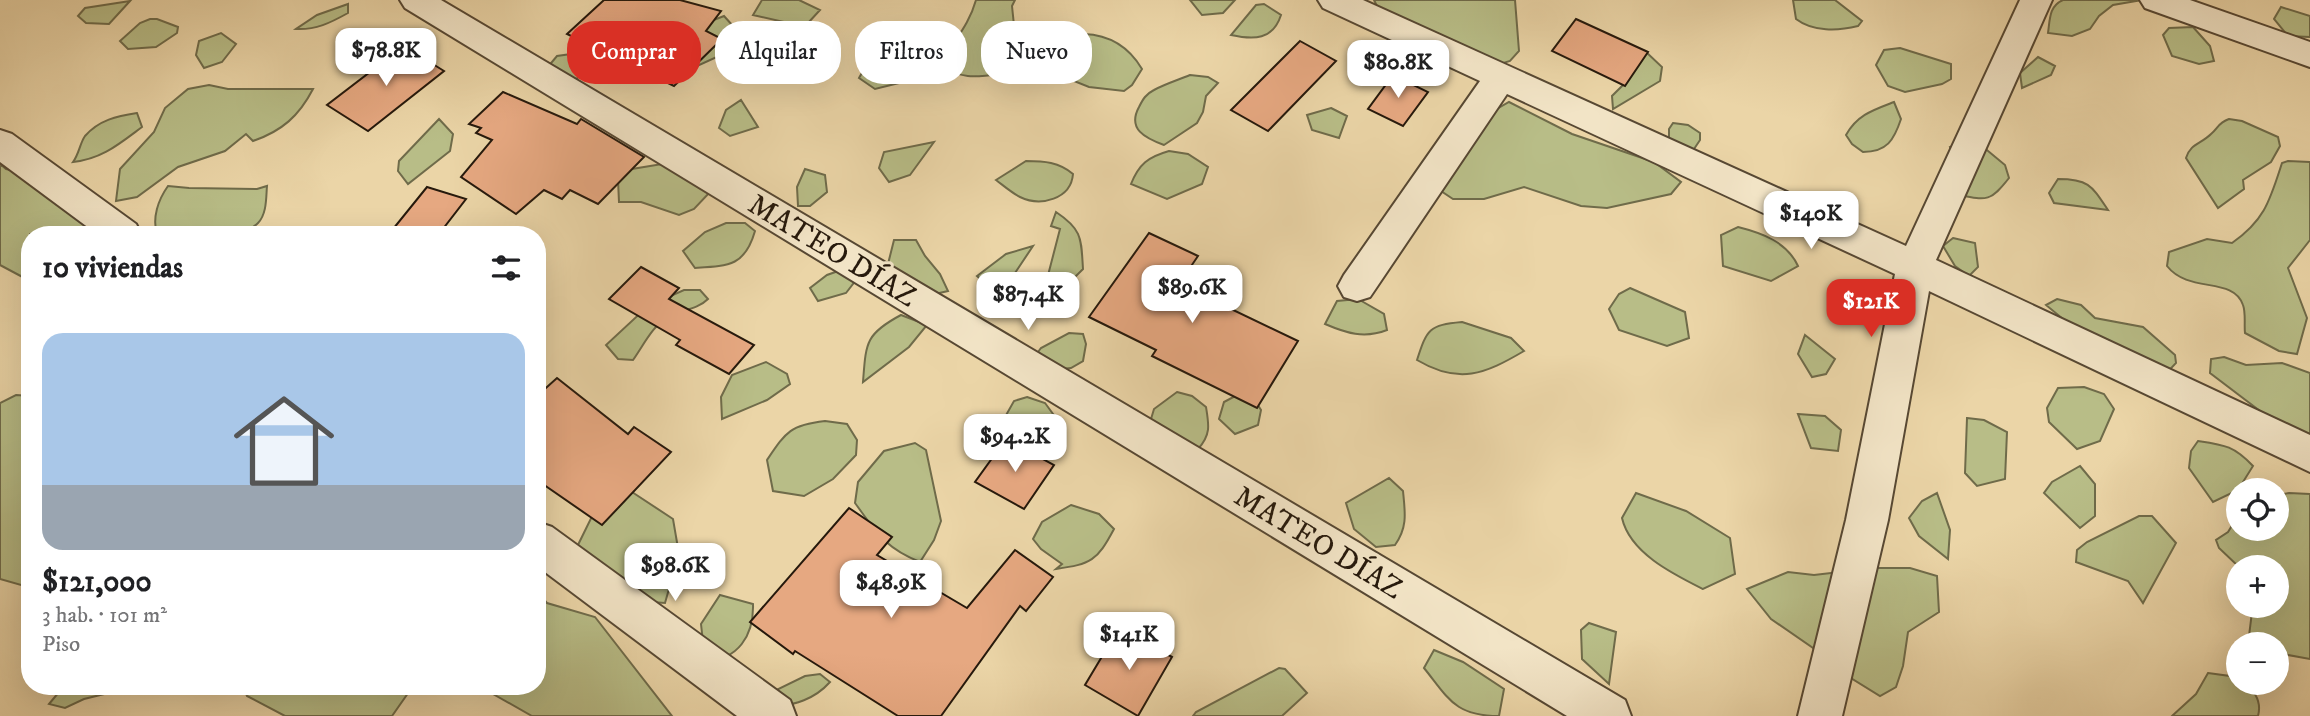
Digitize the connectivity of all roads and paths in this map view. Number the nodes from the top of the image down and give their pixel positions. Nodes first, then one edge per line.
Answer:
1 (416, 0) edge
2 (2036, 0) edge
3 (2156, 0) edge
4 (1349, 3) edge
5 (2310, 55) edge
6 (1501, 77) junction
7 (0, 143) edge
8 (112, 226) edge
9 (1915, 267) junction
10 (1357, 286) dead end
11 (2310, 454) edge
12 (546, 548) edge
13 (774, 716) edge
14 (1609, 716) edge
15 (1820, 716) edge

1 - 14 street, MATEO DÍAZ
2 - 9 street
3 - 5 street
4 - 6 street
6 - 9 street
6 - 10 street
7 - 8 street
9 - 11 street
9 - 15 street
12 - 13 street

